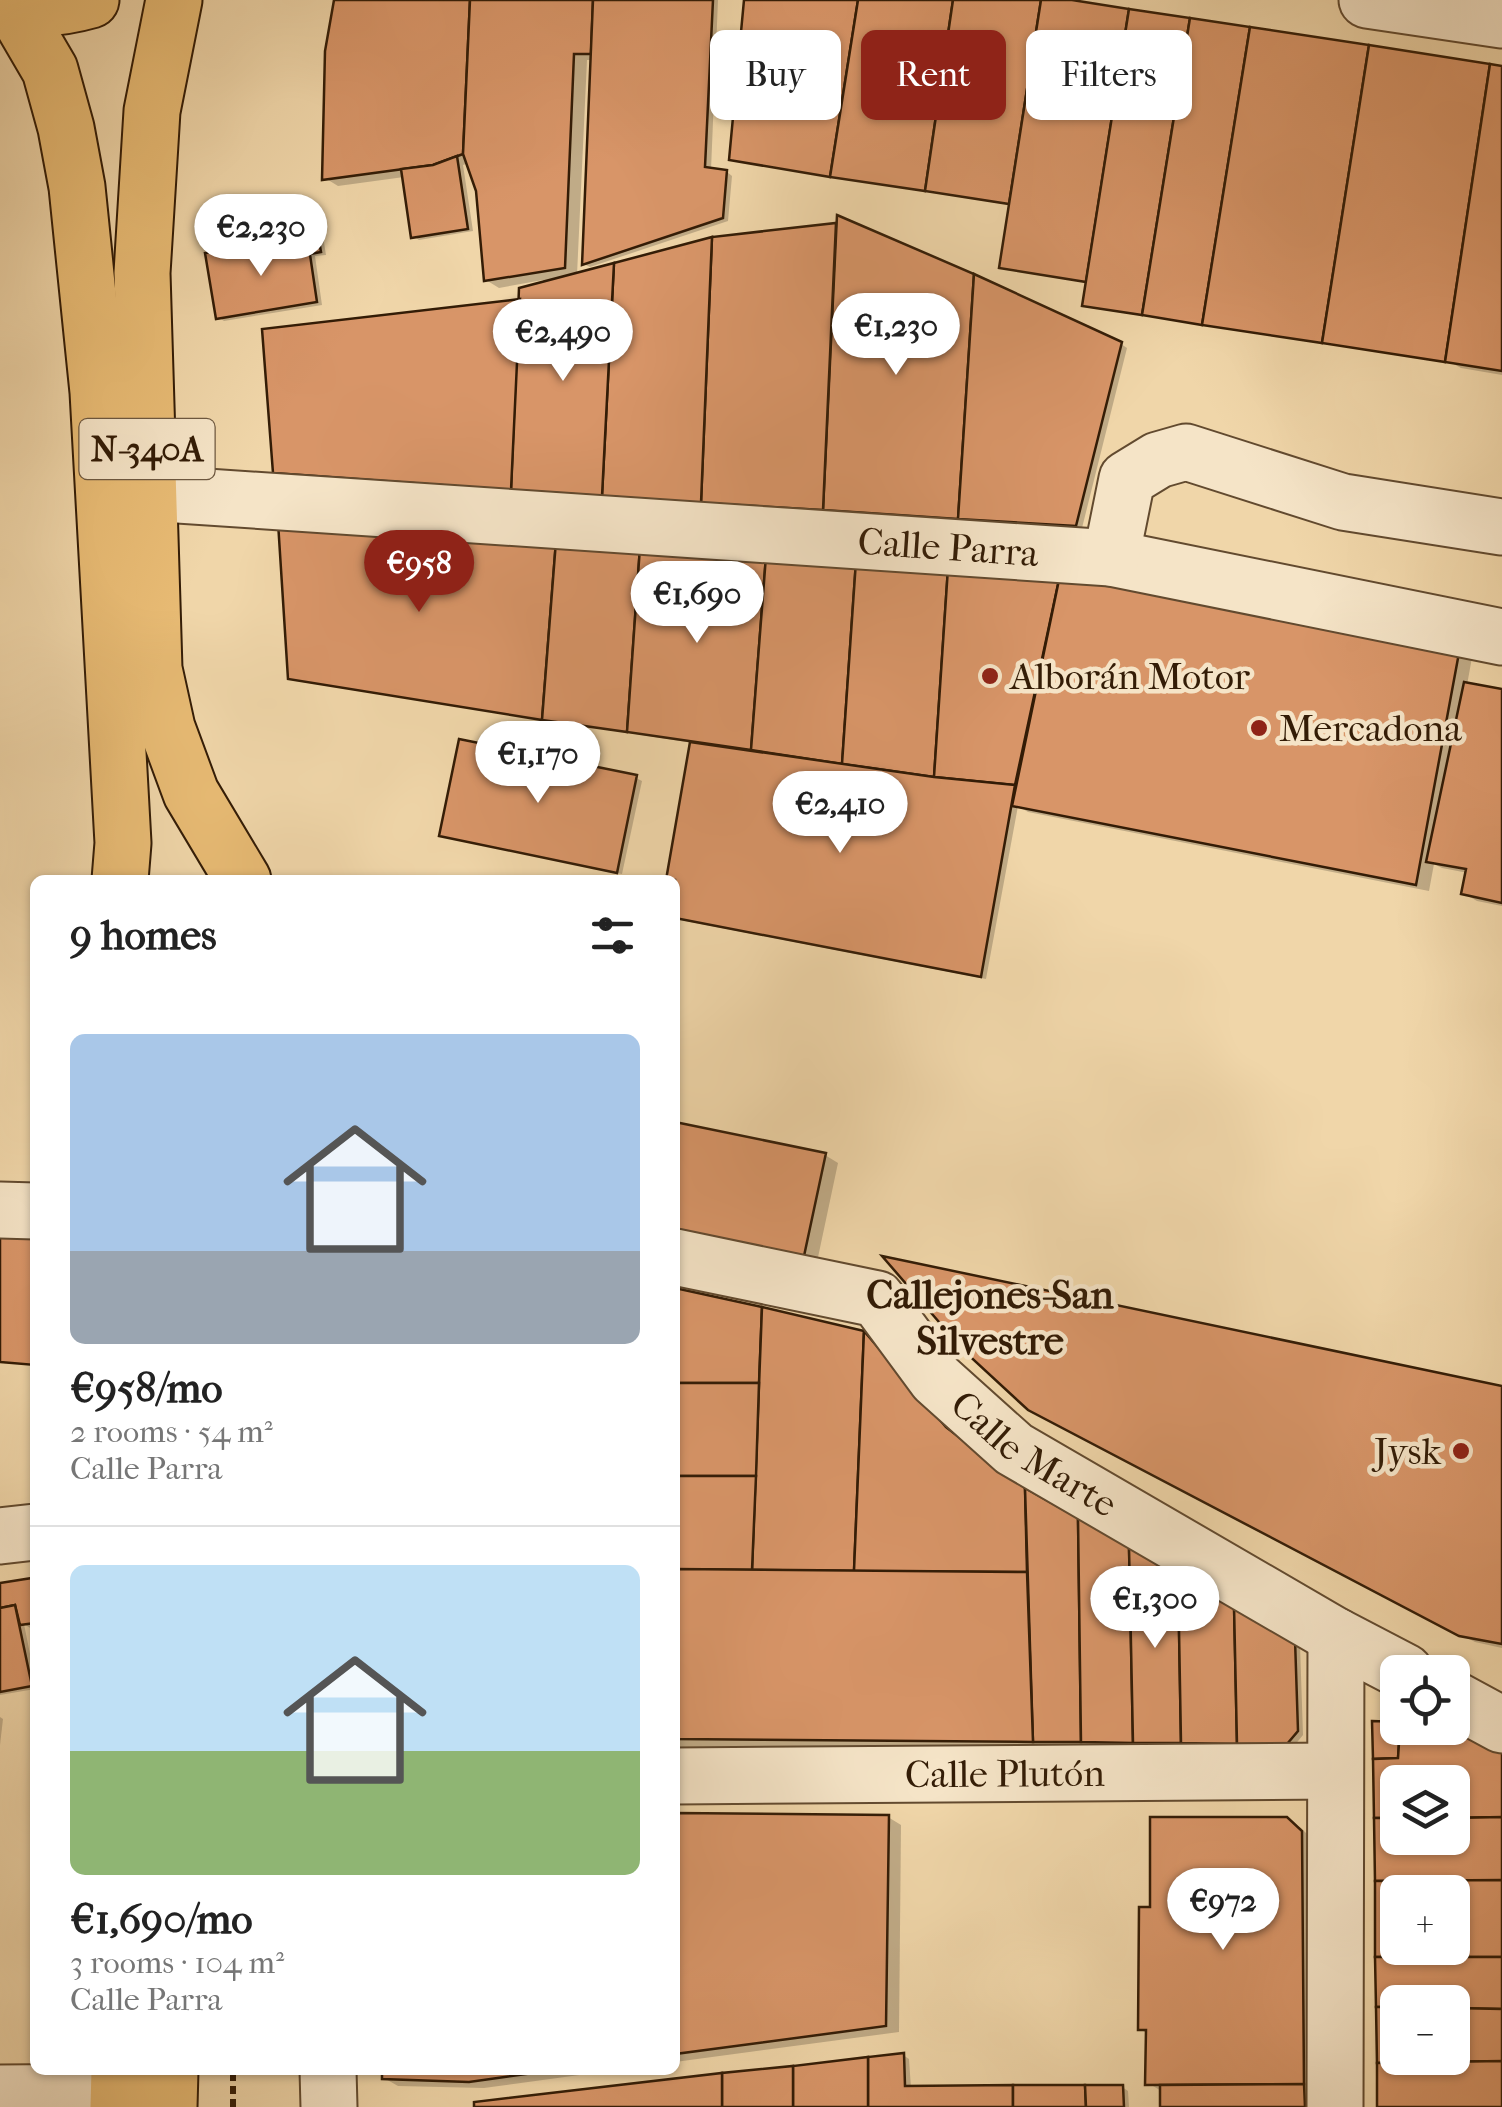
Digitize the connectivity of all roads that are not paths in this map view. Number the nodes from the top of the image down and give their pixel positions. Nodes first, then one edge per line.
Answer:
1 (91, 0) edge
2 (174, 0) edge
3 (1367, 0) edge
4 (6, 3) edge
5 (1502, 20) edge
6 (148, 492) junction
7 (1502, 527) edge
8 (1111, 558) junction
9 (1502, 637) edge
10 (120, 875) edge
11 (240, 875) edge
12 (0, 1210) edge
13 (30, 1211) edge
14 (680, 1258) edge
15 (30, 1533) edge
16 (0, 1536) edge
17 (1336, 1636) junction
18 (1380, 1659) edge
19 (1470, 1708) edge
20 (1502, 1725) edge
21 (1335, 1771) junction
22 (680, 1776) edge
23 (162, 2075) edge
24 (328, 2075) edge
25 (0, 2094) edge
26 (131, 2094) edge
27 (329, 2107) edge
28 (1335, 2107) edge

1 - 4 highway, N-340A
2 - 6 highway, N-340A
3 - 5 street
4 - 10 highway, N-340A
6 - 8 street, Calle Parra
6 - 11 highway, N-340A
7 - 8 street
8 - 9 street, Calle Parra
12 - 13 street
14 - 17 street, Calle Marte
15 - 16 street
17 - 18 street, Calle Marte
17 - 21 street
19 - 20 street
21 - 22 street, Calle Plutón
21 - 28 street
23 - 26 highway
24 - 27 street
25 - 26 street

